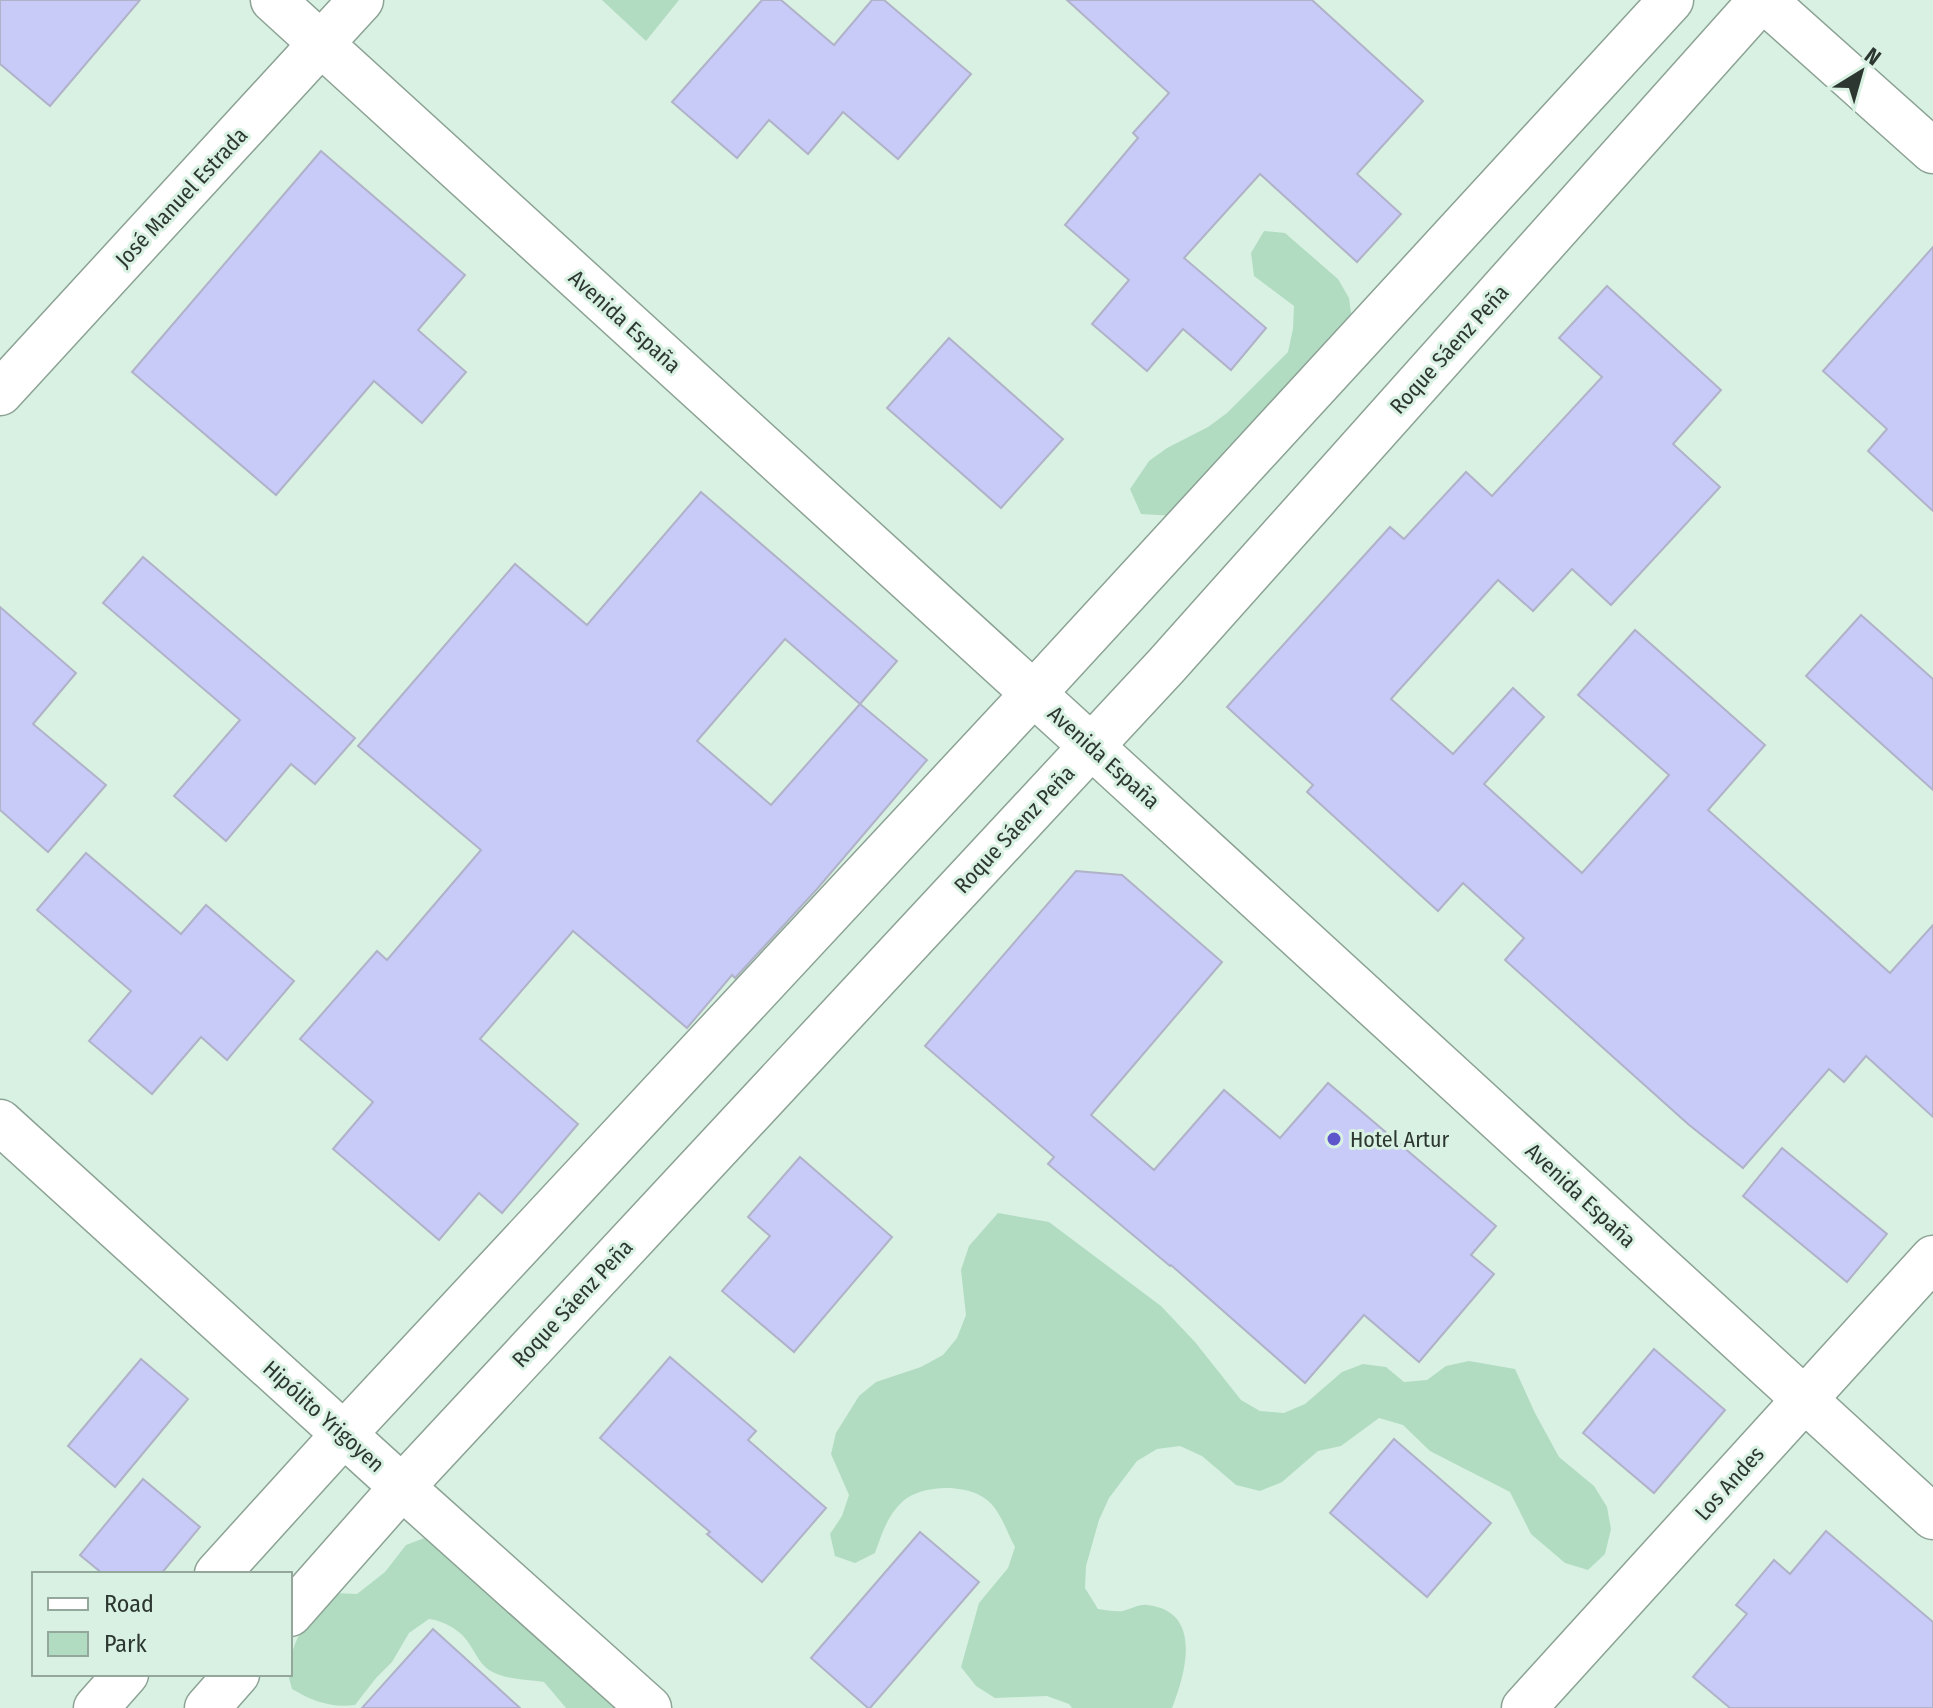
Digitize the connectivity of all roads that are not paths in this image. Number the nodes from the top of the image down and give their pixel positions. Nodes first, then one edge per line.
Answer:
1 (273, 0) edge
2 (361, 0) edge
3 (1671, 0) edge
4 (1762, 0) edge
5 (321, 44) junction
6 (1933, 151) edge
7 (0, 393) edge
8 (1034, 693) junction
9 (1091, 746) junction
10 (0, 1122) edge
11 (1933, 1258) edge
12 (1805, 1400) junction
13 (344, 1434) junction
14 (402, 1487) junction
15 (1933, 1517) edge
16 (219, 1572) edge
17 (292, 1612) edge
18 (124, 1676) edge
19 (235, 1676) edge
20 (96, 1708) edge
21 (207, 1708) edge
22 (649, 1708) edge
23 (1524, 1708) edge

1 - 5 street, Avenida España
2 - 5 street, José Manuel Estrada
3 - 8 street
4 - 6 street
4 - 9 street, Roque Sáenz Peña
5 - 7 street, José Manuel Estrada
5 - 8 street, Avenida España
8 - 9 street, Avenida España
8 - 13 street
9 - 12 street, Avenida España
9 - 14 street, Roque Sáenz Peña
10 - 13 street, Hipólito Yrigoyen
11 - 12 street, Los Andes
12 - 15 street, Avenida España
12 - 23 street, Los Andes
13 - 14 street, Hipólito Yrigoyen
13 - 16 street
14 - 17 street, Roque Sáenz Peña
14 - 22 street, Hipólito Yrigoyen
18 - 20 street
19 - 21 street

